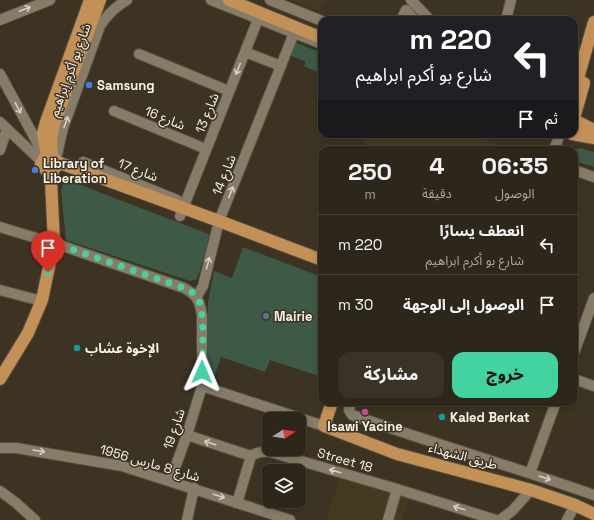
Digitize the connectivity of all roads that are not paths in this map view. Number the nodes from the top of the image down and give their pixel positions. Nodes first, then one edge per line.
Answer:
1 (50, 0) edge
2 (90, 0) edge
3 (100, 0) edge
4 (127, 0) edge
5 (211, 0) edge
6 (229, 0) edge
7 (250, 0) edge
8 (270, 0) edge
9 (411, 0) edge
10 (511, 0) edge
11 (403, 16) edge
12 (411, 16) edge
13 (426, 16) edge
14 (507, 16) edge
15 (258, 19) junction
16 (318, 19) edge
17 (0, 20) edge
18 (594, 22) edge
19 (318, 27) edge
20 (294, 34) junction
21 (318, 36) edge
22 (318, 43) edge
23 (594, 50) edge
24 (245, 52) junction
25 (139, 54) dead end
26 (282, 66) junction
27 (0, 74) edge
28 (578, 78) edge
29 (229, 91) junction
30 (578, 105) edge
31 (114, 111) dead end
32 (578, 121) edge
33 (4, 125) edge
34 (594, 130) edge
35 (578, 135) edge
36 (594, 138) edge
37 (206, 149) junction
38 (0, 150) edge
39 (50, 162) junction
40 (82, 162) dead end
41 (578, 171) edge
42 (594, 177) edge
43 (182, 209) junction
44 (218, 224) junction
45 (0, 227) edge
46 (51, 242) junction
47 (318, 259) edge
48 (318, 266) edge
49 (0, 290) edge
50 (197, 296) junction
51 (594, 298) edge
52 (38, 300) junction
53 (578, 342) edge
54 (0, 372) edge
55 (0, 379) edge
56 (578, 380) edge
57 (202, 386) junction
58 (594, 386) edge
59 (331, 406) edge
60 (555, 406) edge
61 (350, 407) edge
62 (324, 426) junction
63 (187, 435) junction
64 (0, 448) edge
65 (251, 456) junction
66 (530, 473) junction
67 (170, 480) junction
68 (194, 488) junction
69 (397, 489) junction
70 (531, 490) junction
71 (0, 491) edge
72 (594, 495) edge
73 (238, 502) junction
74 (575, 505) junction
75 (594, 514) edge
76 (35, 520) edge
77 (187, 520) edge
78 (290, 520) edge
79 (388, 520) edge
80 (496, 520) edge
81 (500, 520) edge
82 (568, 520) edge

17 -> 1 street
2 - 39 main road, شارع بو أكرم إبراهيم
3 - 39 main road, شارع بو أكرم إبراهيم
39 -> 4 street, شارع بو أكرم إبراهيم
5 - 15 street
6 - 21 main road
7 - 19 main road
8 - 16 street
9 - 13 street
10 - 14 street
11 - 12 street
15 - 20 street
15 - 24 street, شارع 13
18 - 28 main road
20 - 22 street
20 - 26 street, شارع 14
23 - 30 main road
24 - 26 street
24 -> 29 street, شارع 13
25 - 29 street
44 -> 26 street, شارع 14
27 -> 39 street
29 - 37 street, شارع 13
31 - 37 street, شارع 16
32 - 34 main road
33 - 38 street
33 - 39 street
35 - 36 main road
37 - 43 street, شارع 13
39 - 43 main road
39 - 46 main road
40 - 43 street, شارع 17
41 - 42 street
43 - 44 main road
44 - 47 main road
44 - 48 main road
50 -> 44 street, شارع 14
45 - 46 street
46 - 50 street
46 - 52 main road
46 - 55 main road
49 - 52 street
50 - 57 street, شارع 19
51 - 53 street
52 - 54 main road
56 - 58 street
57 - 62 street, طريق الشهداء
57 - 63 street, شارع 19
59 - 62 main road
60 - 66 street
61 - 66 street
62 - 70 main road, طريق الشهداء
65 -> 63 street, Street 18
63 - 67 street, شارع 19
64 -> 67 street, شارع 8 مارس 1956
69 -> 65 street, Street 18
65 - 73 street
66 -> 72 street
67 - 68 street, شارع 8 مارس 1956
68 -> 73 street, شارع 8 مارس 1956
68 - 77 street
69 - 79 street
80 -> 69 street, Street 18
70 - 74 main road, طريق الشهداء
70 - 81 street
71 - 76 street
73 - 78 street, شارع 8 مارس 1956
74 - 75 main road, طريق الشهداء
74 - 82 street

